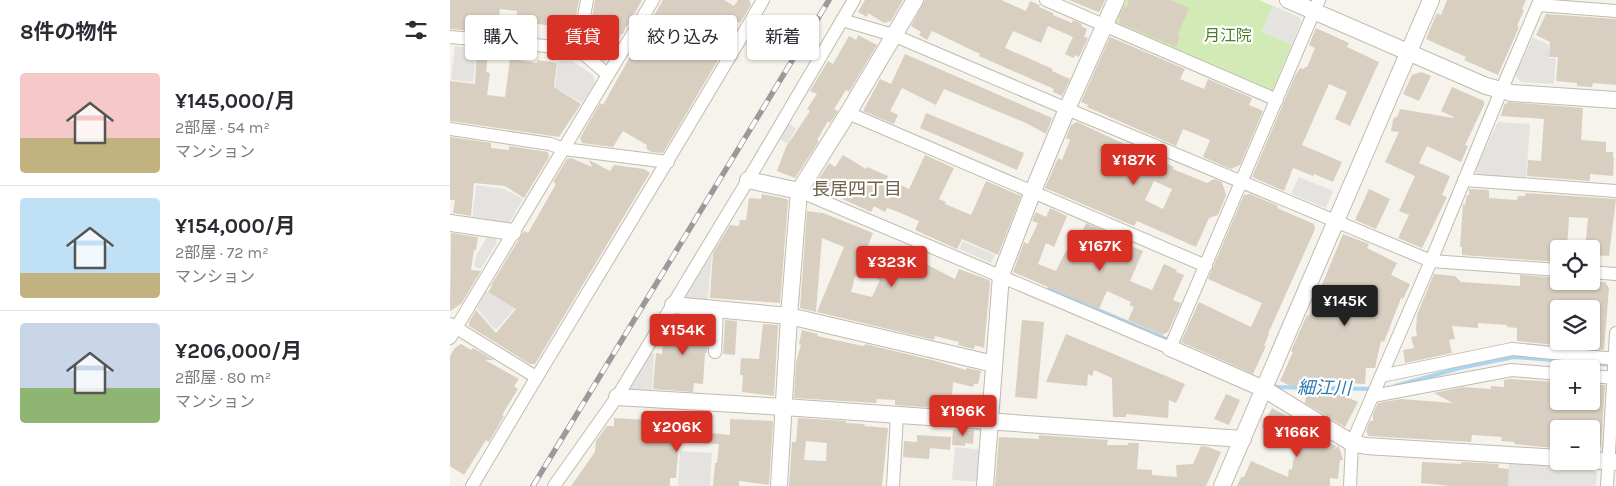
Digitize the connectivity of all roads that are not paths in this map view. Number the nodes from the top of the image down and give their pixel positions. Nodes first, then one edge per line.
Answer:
1 (587, 0) edge
2 (653, 0) edge
3 (763, 0) edge
4 (854, 0) edge
5 (914, 0) edge
6 (1046, 0) edge
7 (1116, 0) edge
8 (1288, 0) edge
9 (1432, 0) edge
10 (1539, 3) edge
11 (1317, 6) edge
12 (1616, 11) edge
13 (584, 15) edge
14 (842, 20) junction
15 (1105, 26) junction
16 (893, 34) junction
17 (450, 37) edge
18 (547, 46) edge
19 (1409, 52) junction
20 (591, 60) edge
21 (608, 75) junction
22 (1501, 91) junction
23 (1276, 100) junction
24 (1616, 100) edge
25 (1067, 110) junction
26 (848, 113) junction
27 (450, 129) edge
28 (564, 149) junction
29 (668, 162) junction
30 (748, 180) junction
31 (1464, 180) junction
32 (1242, 182) junction
33 (799, 191) junction
34 (1033, 191) junction
35 (1616, 191) edge
36 (1336, 222) junction
37 (450, 223) edge
38 (513, 232) junction
39 (1431, 262) junction
40 (1206, 266) junction
41 (1550, 269) edge
42 (1600, 273) edge
43 (1616, 274) edge
44 (1001, 275) junction
45 (673, 305) junction
46 (717, 309) junction
47 (789, 316) junction
48 (452, 330) edge
49 (1616, 333) edge
50 (1170, 348) junction
51 (714, 352) dead end
52 (1615, 359) edge
53 (994, 364) junction
54 (1550, 373) edge
55 (1381, 376) junction
56 (536, 377) junction
57 (1600, 377) edge
58 (1615, 378) edge
59 (1264, 389) junction
60 (1372, 396) junction
61 (617, 397) junction
62 (784, 406) junction
63 (897, 415) junction
64 (989, 421) junction
65 (1243, 439) junction
66 (1352, 443) junction
67 (1550, 457) edge
68 (1612, 462) edge
69 (472, 486) edge
70 (554, 486) edge
71 (779, 486) edge
72 (893, 486) edge
73 (985, 486) edge
74 (1222, 486) edge
75 (1350, 486) edge
76 (1607, 486) edge

1 - 13 street
2 - 21 street
3 - 29 street
4 - 14 street
5 - 16 street
6 - 15 street
7 - 15 street
8 - 11 street
9 - 19 street
10 - 12 street
10 - 22 street
11 - 19 street
11 - 23 street
14 - 16 street
14 - 30 street
15 - 23 street
15 - 25 street
16 - 25 street
16 - 26 street
17 - 18 street
19 - 22 street
19 - 36 street
20 - 21 street
21 - 28 street
22 - 24 street
22 - 31 street
23 - 32 street
25 - 32 street
25 - 34 street
26 - 33 street
26 - 34 street
27 - 28 street
28 - 29 street
28 - 38 street
29 - 56 street
30 - 33 street
30 - 45 street
31 - 35 street
31 - 39 street
32 - 36 street
32 - 40 street
33 - 44 street
33 - 47 street
34 - 40 street
34 - 44 street
36 - 39 street
36 - 59 street
37 - 38 street
38 - 48 street
39 - 41 street
39 - 55 street
40 - 50 street
42 - 43 street
44 - 50 street
44 - 53 street
45 - 46 street
45 - 61 street
46 - 47 street
46 - 51 street
47 - 53 street
47 - 62 street
48 - 56 street
49 - 52 street
50 - 59 street
52 - 55 street
52 - 58 street
53 - 64 street
54 - 60 street
55 - 60 street
56 - 69 street
57 - 58 street
58 - 68 street
59 - 65 street
59 - 66 street
60 - 66 street
61 - 62 street
61 - 70 street
62 - 63 street
62 - 71 street
63 - 64 street
63 - 72 street
64 - 65 street
64 - 73 street
65 - 74 street
66 - 67 street
66 - 75 street
68 - 76 street

